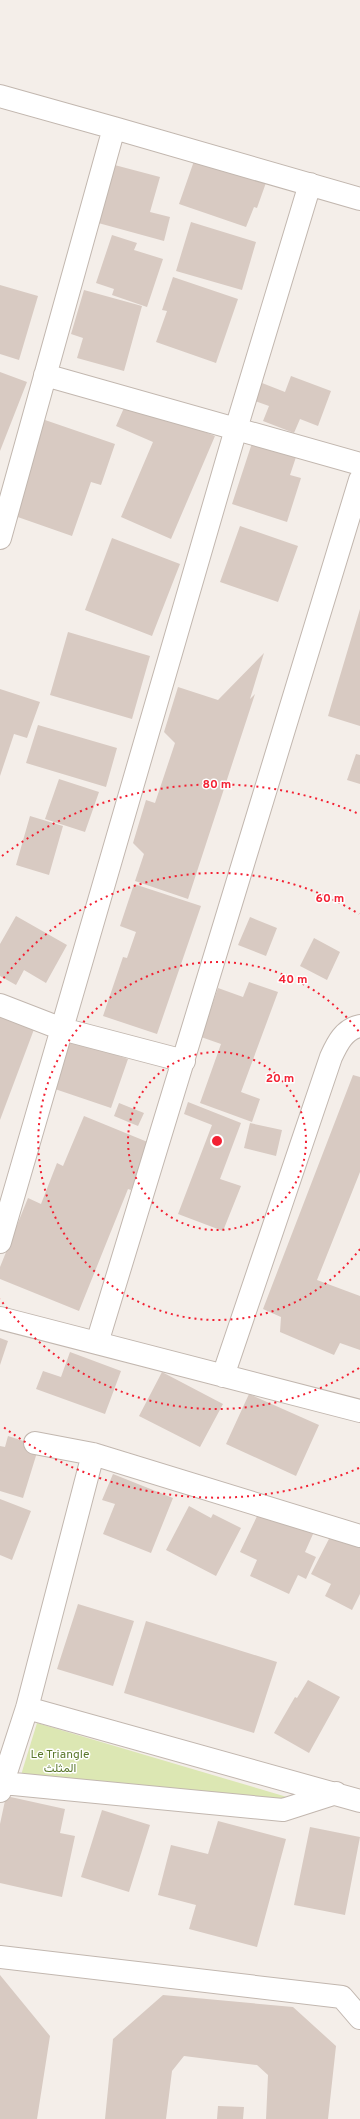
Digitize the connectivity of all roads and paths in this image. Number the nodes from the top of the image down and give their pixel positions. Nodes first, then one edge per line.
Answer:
1 (0, 96) edge
2 (114, 128) junction
3 (310, 184) junction
4 (360, 199) edge
5 (45, 375) junction
6 (236, 429) junction
7 (360, 464) edge
8 (360, 480) edge
9 (0, 538) edge
10 (0, 1005) edge
11 (360, 1026) edge
12 (62, 1029) junction
13 (184, 1061) junction
14 (0, 1242) edge
15 (0, 1318) edge
16 (97, 1343) junction
17 (223, 1376) junction
18 (360, 1412) edge
19 (34, 1442) dead end
20 (93, 1454) junction
21 (360, 1536) edge
22 (27, 1708) junction
23 (1, 1787) edge
24 (336, 1793) junction
25 (360, 1800) edge
26 (0, 1957) edge
27 (360, 2018) edge

1 - 2 street
2 - 3 street
2 - 5 street
3 - 4 street
3 - 6 street
5 - 6 street
5 - 9 street
6 - 7 street
6 - 12 street
8 - 13 street
10 - 12 street
11 - 17 street
12 - 13 street
12 - 14 street
13 - 16 street
15 - 16 street
16 - 17 street
17 - 18 street
19 - 20 street
20 - 21 street
20 - 22 street
22 - 23 street
22 - 24 street
23 - 24 street
24 - 25 street
26 - 27 street

